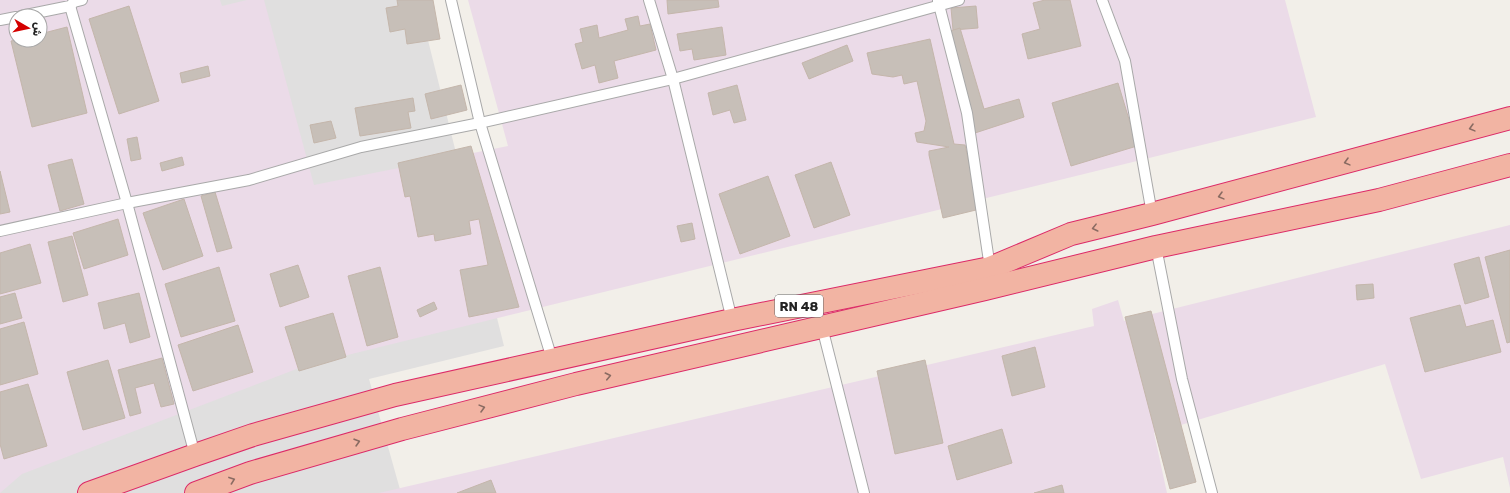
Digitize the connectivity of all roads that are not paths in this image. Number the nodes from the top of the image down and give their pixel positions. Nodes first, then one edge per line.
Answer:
1 (451, 0) edge
2 (649, 0) edge
3 (959, 0) edge
4 (1102, 0) edge
5 (75, 2) edge
6 (939, 3) edge
7 (48, 9) edge
8 (673, 79) junction
9 (1510, 118) edge
10 (480, 123) junction
11 (1510, 164) edge
12 (127, 203) junction
13 (1152, 214) junction
14 (0, 230) edge
15 (1156, 247) junction
16 (990, 268) junction
17 (732, 320) junction
18 (822, 327) junction
19 (552, 359) junction
20 (195, 455) junction
21 (89, 493) edge
22 (196, 493) edge
23 (864, 493) edge
24 (1212, 493) edge

1 - 10 lane
2 - 8 lane
3 - 6 lane
4 - 13 lane
5 - 7 lane
5 - 12 lane
6 - 8 lane
6 - 16 lane
8 - 10 lane
8 - 17 lane
9 -> 13 highway, RN 48
10 - 12 lane
10 - 19 lane
11 - 15 highway, RN 48
12 - 14 lane
12 - 20 lane
13 -> 16 highway, RN 48
15 - 18 highway, RN 48
15 - 24 lane
16 - 17 highway, RN 48
17 - 19 highway, RN 48
22 -> 18 highway, RN 48
18 - 23 lane
19 - 20 highway, RN 48
20 - 21 highway, RN 48

